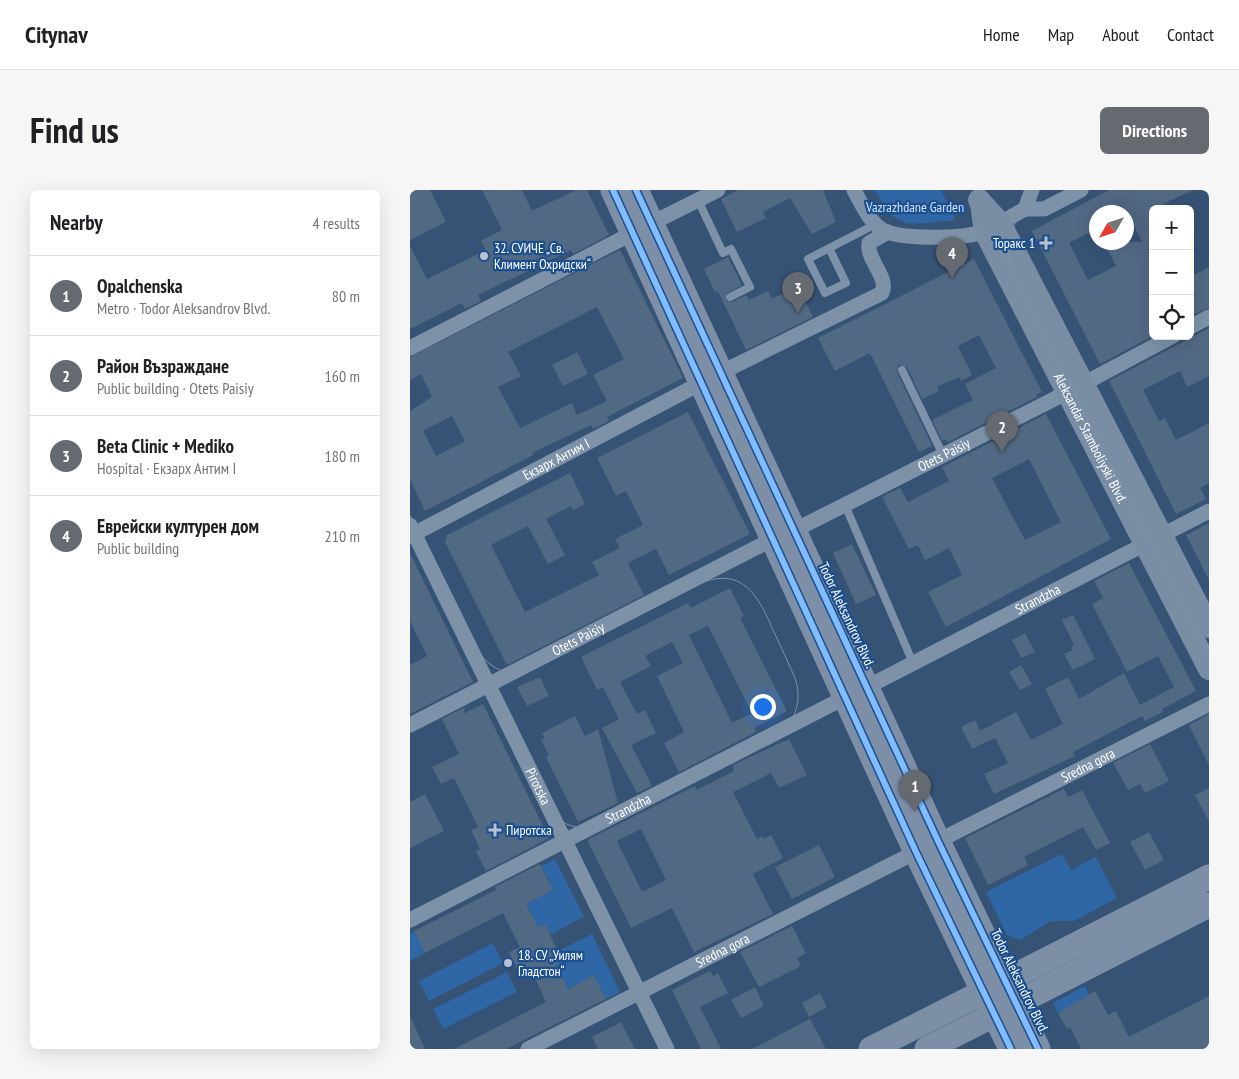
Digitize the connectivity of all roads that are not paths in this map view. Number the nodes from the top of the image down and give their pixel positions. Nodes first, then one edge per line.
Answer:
1 (613, 190) edge
2 (636, 190) edge
3 (718, 190) edge
4 (854, 190) edge
5 (1032, 190) edge
6 (1081, 190) edge
7 (978, 197) edge
8 (698, 200) junction
9 (1025, 209) junction
10 (993, 227) junction
11 (642, 228) junction
12 (882, 228) junction
13 (829, 248) junction
14 (730, 297) dead end
15 (1209, 317) edge
16 (1194, 325) edge
17 (1166, 340) edge
18 (410, 348) edge
19 (902, 370) dead end
20 (710, 378) junction
21 (1076, 388) junction
22 (943, 455) junction
23 (845, 505) junction
24 (1209, 511) edge
25 (412, 532) edge
26 (783, 535) junction
27 (1153, 539) junction
28 (1209, 627) edge
29 (913, 663) junction
30 (1209, 669) edge
31 (489, 685) junction
32 (857, 692) junction
33 (1209, 704) edge
34 (410, 725) edge
35 (564, 840) junction
36 (938, 840) junction
37 (916, 852) junction
38 (1209, 877) edge
39 (1209, 905) edge
40 (410, 920) edge
41 (1006, 981) junction
42 (984, 992) junction
43 (639, 993) junction
44 (1017, 1004) junction
45 (995, 1015) junction
46 (528, 1049) edge
47 (667, 1049) edge
48 (871, 1049) edge
49 (927, 1049) edge
50 (1011, 1049) edge
51 (1038, 1049) edge

1 - 11 main road, Todor Aleksandrov Blvd.
2 - 11 main road, Todor Aleksandrov Blvd.
3 - 8 street
4 - 12 street
5 - 9 street
6 - 9 street
7 - 10 main road, Aleksandar Stamboliyski Blvd.
8 - 11 street
8 - 14 lane
9 - 10 street
10 - 12 street
10 - 21 main road, Aleksandar Stamboliyski Blvd.
11 - 18 street
11 - 20 main road, Todor Aleksandrov Blvd.
12 - 13 lane
12 - 20 street, Екзарх Антим I
13 - 13 lane
15 - 16 street
17 - 21 street, Otets Paisiy
19 - 22 lane
20 - 25 street, Екзарх Антим I
20 - 26 main road, Todor Aleksandrov Blvd.
21 - 22 street, Otets Paisiy
21 - 27 main road, Aleksandar Stamboliyski Blvd.
22 - 23 street, Otets Paisiy
23 - 26 street, Otets Paisiy
23 - 29 lane
24 - 27 street, Strandzha
25 - 31 street, Pirotska
26 - 31 street, Otets Paisiy
26 - 32 main road, Todor Aleksandrov Blvd.
27 - 28 main road, Aleksandar Stamboliyski Blvd.
27 - 29 street, Strandzha
27 - 30 main road, Aleksandar Stamboliyski Blvd.
29 - 32 street, Strandzha
31 - 34 street, Otets Paisiy
31 - 35 street, Pirotska
32 - 35 street, Strandzha
32 - 36 main road, Todor Aleksandrov Blvd.
32 - 37 main road, Todor Aleksandrov Blvd.
33 - 36 street, Sredna gora
35 - 40 street, Strandzha
35 - 43 street, Pirotska
36 - 41 main road, Todor Aleksandrov Blvd.
37 - 42 main road, Todor Aleksandrov Blvd.
37 - 43 street, Sredna gora
38 - 41 main road
39 - 44 main road
41 - 42 main road
41 - 44 main road, Todor Aleksandrov Blvd.
42 - 45 main road, Todor Aleksandrov Blvd.
42 - 48 main road
43 - 46 street, Sredna gora
43 - 47 street, Pirotska
44 - 45 main road
44 - 51 main road, Todor Aleksandrov Blvd.
45 - 49 main road
45 - 50 main road, Todor Aleksandrov Blvd.

